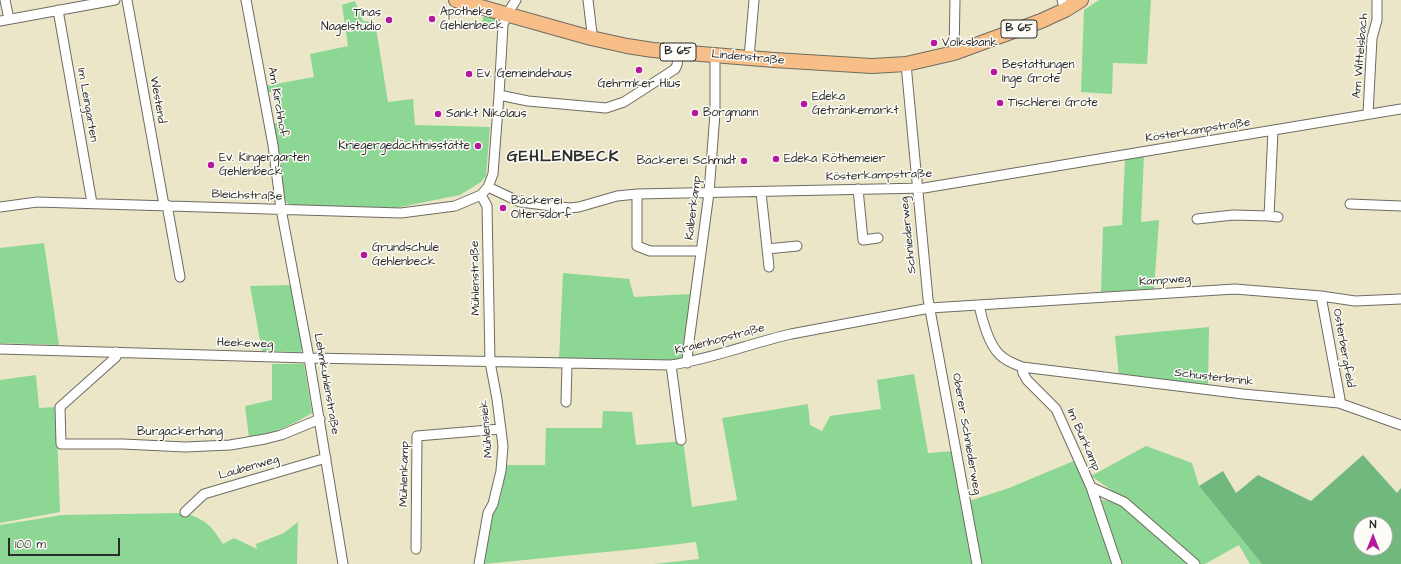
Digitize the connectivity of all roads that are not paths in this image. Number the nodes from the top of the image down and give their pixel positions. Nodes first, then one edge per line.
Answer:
1 (5, 0) edge
2 (115, 0) edge
3 (127, 0) edge
4 (246, 0) edge
5 (456, 0) edge
6 (516, 0) edge
7 (588, 0) edge
8 (754, 0) edge
9 (954, 0) edge
10 (1081, 0) edge
11 (1377, 0) edge
12 (1064, 5) edge
13 (58, 10) junction
14 (507, 14) junction
15 (4, 20) edge
16 (591, 38) junction
17 (679, 52) junction
18 (954, 53) junction
19 (715, 56) junction
20 (749, 58) junction
21 (906, 64) junction
22 (499, 95) junction
23 (1401, 109) edge
24 (1368, 114) junction
25 (1273, 131) junction
26 (488, 187) junction
27 (917, 188) junction
28 (858, 189) junction
29 (761, 192) junction
30 (710, 193) junction
31 (637, 194) junction
32 (480, 195) junction
33 (92, 203) junction
34 (1350, 204) dead end
35 (166, 205) junction
36 (1401, 206) edge
37 (0, 207) edge
38 (281, 209) junction
39 (1197, 219) dead end
40 (878, 238) dead end
41 (797, 246) dead end
42 (767, 249) junction
43 (701, 250) junction
44 (769, 266) dead end
45 (180, 277) dead end
46 (1321, 296) junction
47 (1401, 299) edge
48 (979, 305) junction
49 (930, 308) junction
50 (0, 349) edge
51 (116, 352) junction
52 (309, 358) junction
53 (490, 362) junction
54 (687, 363) junction
55 (567, 364) junction
56 (671, 365) junction
57 (1022, 367) junction
58 (566, 402) dead end
59 (1339, 404) junction
60 (320, 419) junction
61 (1401, 425) edge
62 (501, 428) junction
63 (681, 440) dead end
64 (326, 458) junction
65 (1091, 487) junction
66 (185, 512) dead end
67 (416, 549) dead end
68 (343, 564) edge
69 (479, 564) edge
70 (977, 564) edge
71 (1117, 564) edge
72 (1195, 564) edge

1 - 15 street
2 - 13 street
3 - 35 street, Westend
4 - 38 street, Am Kirchhof
5 - 14 main road, Lindenstraße / B 65
6 - 14 street
7 - 16 street
8 - 20 street
9 - 18 street
10 - 12 main road, B 65
11 - 24 street, Am Wittelsbach
12 - 18 main road, B 65
13 - 15 street
13 - 33 street, Im Leingarten
14 - 16 main road, Lindenstraße / B 65
14 - 22 street
16 - 17 main road, Lindenstraße / B 65
17 - 19 main road, Lindenstraße / B 65
17 - 22 street
18 - 21 main road, Lindenstraße / B 65
19 - 20 main road, Lindenstraße / B 65
19 - 30 street, Kalberkamp
20 - 21 main road, Lindenstraße / B 65
21 - 27 street, Schniederweg
22 - 26 street
23 - 24 street, Kösterkampstraße
24 - 25 street, Kösterkampstraße
25 - 27 street, Kösterkampstraße
25 - 39 street
26 - 31 street, Kösterkampstraße
26 - 32 street, Bleichstraße
27 - 28 street, Kösterkampstraße
27 - 49 street, Schniederweg
28 - 29 street, Kösterkampstraße
28 - 40 street
29 - 30 street, Kösterkampstraße
29 - 42 street
30 - 31 street, Kösterkampstraße
30 - 43 street, Kalberkamp
31 - 43 street
32 - 38 street, Bleichstraße
32 - 53 street, Mühlenstraße
33 - 35 street, Bleichstraße
33 - 37 street, Bleichstraße
34 - 36 street
35 - 38 street, Bleichstraße
35 - 45 street, Westend
38 - 52 street, Lehmkuhlenstraße
41 - 42 street
42 - 44 street
43 - 54 street, Kalberkamp
46 - 47 street, Kampweg
46 - 48 street, Kampweg
46 - 59 street, Osterbergfeld
48 - 49 street, Kampweg
48 - 57 street
49 - 54 street, Kraienhopstraße
49 - 70 street, Oberer Schniederweg
50 - 51 street, Heekeweg
51 - 52 street, Heekeweg
51 - 60 street, Burgackerhang
52 - 53 street, Heekeweg
52 - 60 street, Lehmkuhlenstraße
53 - 55 street, Kraienhopstraße
53 - 62 street, Mühlensiek
54 - 56 street, Kraienhopstraße
55 - 56 street, Kraienhopstraße
55 - 58 street
56 - 63 street
57 - 59 street, Schusterbrink
57 - 65 street, Im Burkamp
59 - 61 street, Schusterbrink
60 - 64 street, Lehmkuhlenstraße
62 - 67 street, Mühlenkamp
62 - 69 street, Mühlensiek
64 - 66 street, Laubenweg
64 - 68 street, Lehmkuhlenstraße
65 - 71 street, Im Burkamp
65 - 72 street

